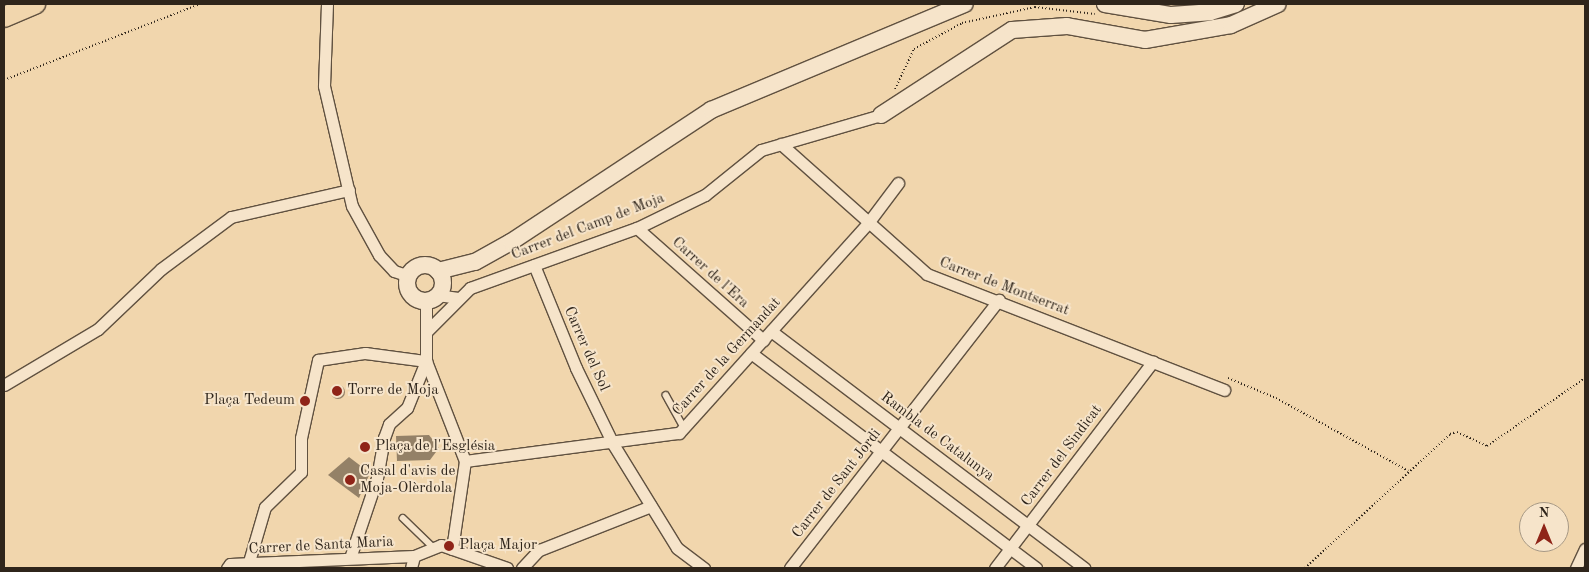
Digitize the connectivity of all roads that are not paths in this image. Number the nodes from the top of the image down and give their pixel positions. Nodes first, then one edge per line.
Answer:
1 (35, 4) edge
2 (327, 4) edge
3 (965, 4) edge
4 (1105, 4) edge
5 (1236, 4) edge
6 (1278, 4) edge
7 (4, 17) edge
8 (881, 115) joint
9 (781, 144) junction
10 (898, 183) dead end
11 (349, 190) junction
12 (868, 223) junction
13 (637, 228) junction
14 (534, 266) junction
15 (438, 271) junction
16 (408, 276) junction
17 (432, 298) junction
18 (458, 298) junction
19 (1000, 300) junction
20 (771, 330) junction
21 (427, 331) junction
22 (763, 340) junction
23 (751, 352) junction
24 (426, 361) junction
25 (1153, 361) junction
26 (4, 385) edge
27 (1224, 390) dead end
28 (666, 395) dead end
29 (684, 427) junction
30 (900, 428) junction
31 (613, 444) junction
32 (882, 451) junction
33 (465, 461) junction
34 (651, 506) junction
35 (403, 518) dead end
36 (1028, 525) junction
37 (434, 548) junction
38 (1010, 548) junction
39 (452, 549) junction
40 (1585, 549) edge
41 (414, 556) junction
42 (350, 558) junction
43 (248, 565) junction
44 (228, 566) edge
45 (301, 566) edge
46 (411, 568) edge
47 (508, 568) edge
48 (522, 568) edge
49 (704, 568) edge
50 (790, 568) edge
51 (995, 568) edge
52 (1036, 568) edge
53 (1084, 568) edge
54 (1576, 568) edge

1 - 7 highway
2 - 11 street
3 - 15 street
4 - 5 street
6 - 8 street
8 - 9 street, Carrer del Camp de Moja
9 - 12 street, Carrer de Montserrat
9 - 13 street, Carrer del Camp de Moja
10 - 12 street, Carrer de la Germandat
11 - 16 street
11 - 26 street
12 - 19 street, Carrer de Montserrat
12 - 20 street, Carrer de la Germandat
13 - 14 street, Carrer del Camp de Moja
13 - 22 street, Carrer de l'Era
14 - 18 street, Carrer del Camp de Moja
14 - 31 street, Carrer del Sol
15 - 16 street
15 - 17 street
16 - 17 street
17 - 18 street
17 - 21 street
18 - 21 street, Carrer del Camp de Moja
19 - 25 street, Carrer de Montserrat
19 - 30 street, Carrer de Sant Jordi
20 - 22 street, Carrer de la Germandat
20 - 30 street, Rambla de Catalunya
21 - 24 street
22 - 23 street, Carrer de la Germandat
23 - 29 street, Carrer de la Germandat
23 - 32 street
24 - 33 street
24 - 42 street
24 - 43 street
25 - 27 street, Carrer de Montserrat
25 - 36 street, Carrer del Sindicat
28 - 29 lane
29 - 31 street, Carrer de la Germandat
30 - 32 street, Carrer de Sant Jordi
30 - 36 street, Rambla de Catalunya
31 - 33 street, Carrer de la Germandat
31 - 34 street, Carrer del Sol
32 - 38 street
32 - 50 street, Carrer de Sant Jordi
33 - 39 street
34 - 48 street
34 - 49 street, Carrer del Sol
35 - 37 lane
36 - 38 street, Carrer del Sindicat
36 - 53 street, Rambla de Catalunya
37 - 39 street
37 - 41 street
38 - 51 street, Carrer del Sindicat
38 - 52 street
39 - 47 street
40 - 54 street
41 - 42 street, Carrer de Santa Maria
41 - 46 street
42 - 45 street, Carrer de Santa Maria
43 - 44 street, Carrer de Santa Maria
43 - 45 street, Carrer de Santa Maria

